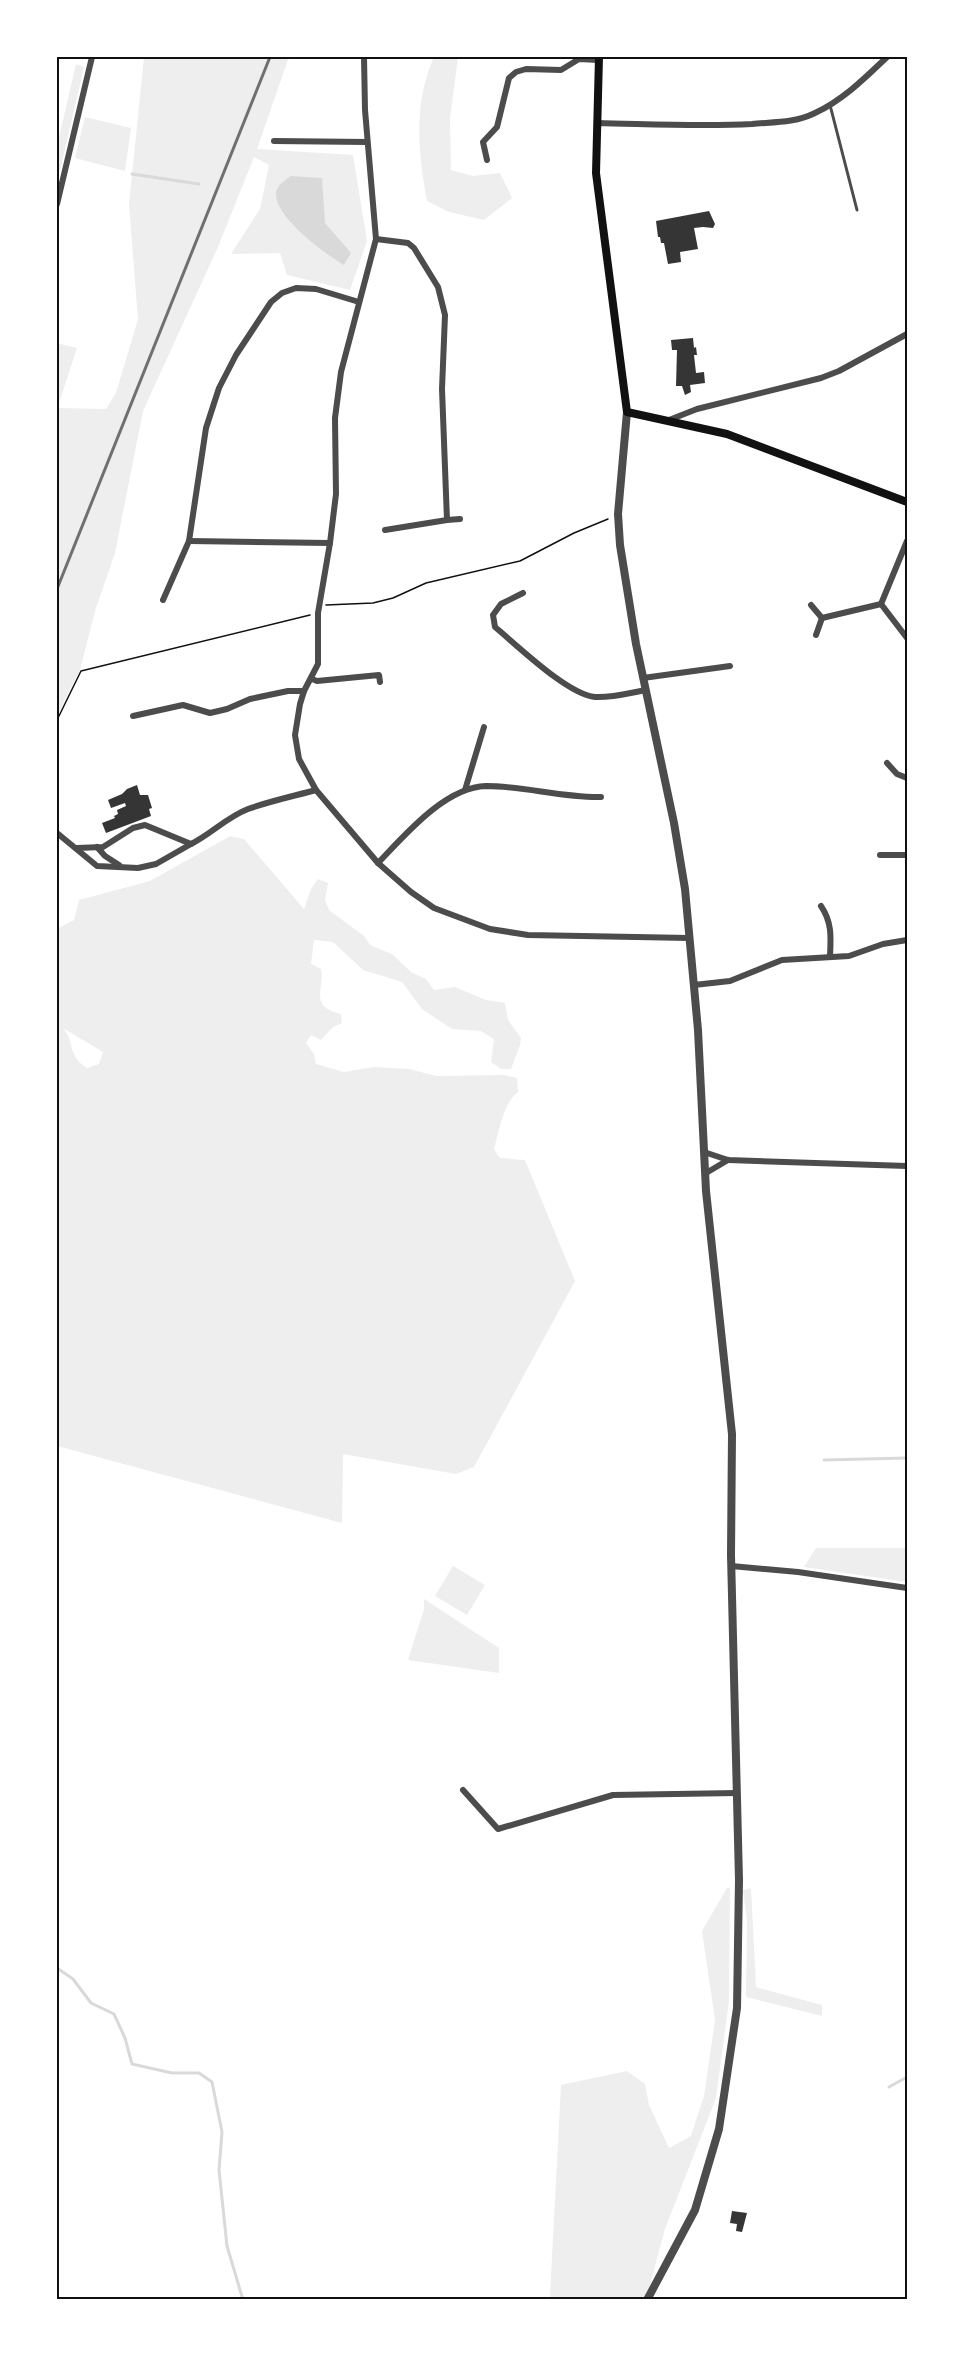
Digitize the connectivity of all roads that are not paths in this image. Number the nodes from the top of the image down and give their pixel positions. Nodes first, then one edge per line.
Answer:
1 (92, 57) edge
2 (364, 57) edge
3 (887, 57) edge
4 (599, 58) edge
5 (830, 105) junction
6 (597, 123) junction
7 (274, 141) dead end
8 (367, 142) junction
9 (486, 159) dead end
10 (59, 183) edge
11 (57, 204) edge
12 (857, 210) dead end
13 (376, 239) junction
14 (359, 303) junction
15 (907, 334) edge
16 (627, 412) junction
17 (669, 420) junction
18 (907, 502) edge
19 (460, 519) dead end
20 (447, 520) junction
21 (385, 530) dead end
22 (189, 541) junction
23 (907, 541) edge
24 (330, 543) junction
25 (523, 593) dead end
26 (163, 600) dead end
27 (881, 604) junction
28 (811, 605) dead end
29 (822, 618) junction
30 (816, 635) dead end
31 (907, 638) edge
32 (730, 666) dead end
33 (643, 678) junction
34 (312, 679) junction
35 (380, 682) dead end
36 (646, 690) junction
37 (304, 691) junction
38 (133, 716) dead end
39 (484, 727) dead end
40 (887, 763) dead end
41 (907, 778) edge
42 (316, 790) junction
43 (465, 790) junction
44 (601, 797) dead end
45 (57, 833) edge
46 (191, 844) junction
47 (97, 847) junction
48 (78, 848) junction
49 (880, 855) dead end
50 (907, 855) edge
51 (378, 863) junction
52 (120, 866) junction
53 (821, 906) dead end
54 (689, 938) junction
55 (907, 940) edge
56 (830, 956) junction
57 (694, 985) junction
58 (705, 1152) junction
59 (728, 1160) junction
60 (907, 1166) edge
61 (706, 1173) junction
62 (731, 1566) junction
63 (907, 1588) edge
64 (463, 1790) dead end
65 (737, 1793) junction
66 (647, 2300) edge

1 - 10 street
2 - 8 street
3 - 5 street
4 - 6 main road
4 - 9 street
5 - 6 street
5 - 12 lane
6 - 16 main road
7 - 8 street
8 - 13 street
10 - 11 street
13 - 14 street
13 - 20 street
14 - 22 street
14 - 24 street
15 - 17 street
16 - 17 main road
16 - 33 street
17 - 18 main road
19 - 20 street
20 - 21 street
22 - 24 street
22 - 26 street
23 - 27 street
24 - 34 street
25 - 36 street
27 - 29 street
27 - 31 street
28 - 29 street
29 - 30 street
32 - 33 street
33 - 36 street
34 - 35 street
34 - 37 street
36 - 54 street
37 - 38 street
37 - 42 street
39 - 43 street
40 - 41 street
42 - 46 street
42 - 51 street
43 - 44 street
43 - 51 street
45 - 48 street
46 - 47 street
46 - 52 street
47 - 48 street
47 - 52 street
48 - 52 street
49 - 50 street
51 - 54 street
53 - 56 street
54 - 57 street
55 - 56 street
56 - 57 street
57 - 58 street
58 - 59 street
58 - 61 street
59 - 60 street
59 - 61 street
61 - 62 street
62 - 63 street
62 - 65 street
64 - 65 street
65 - 66 street

